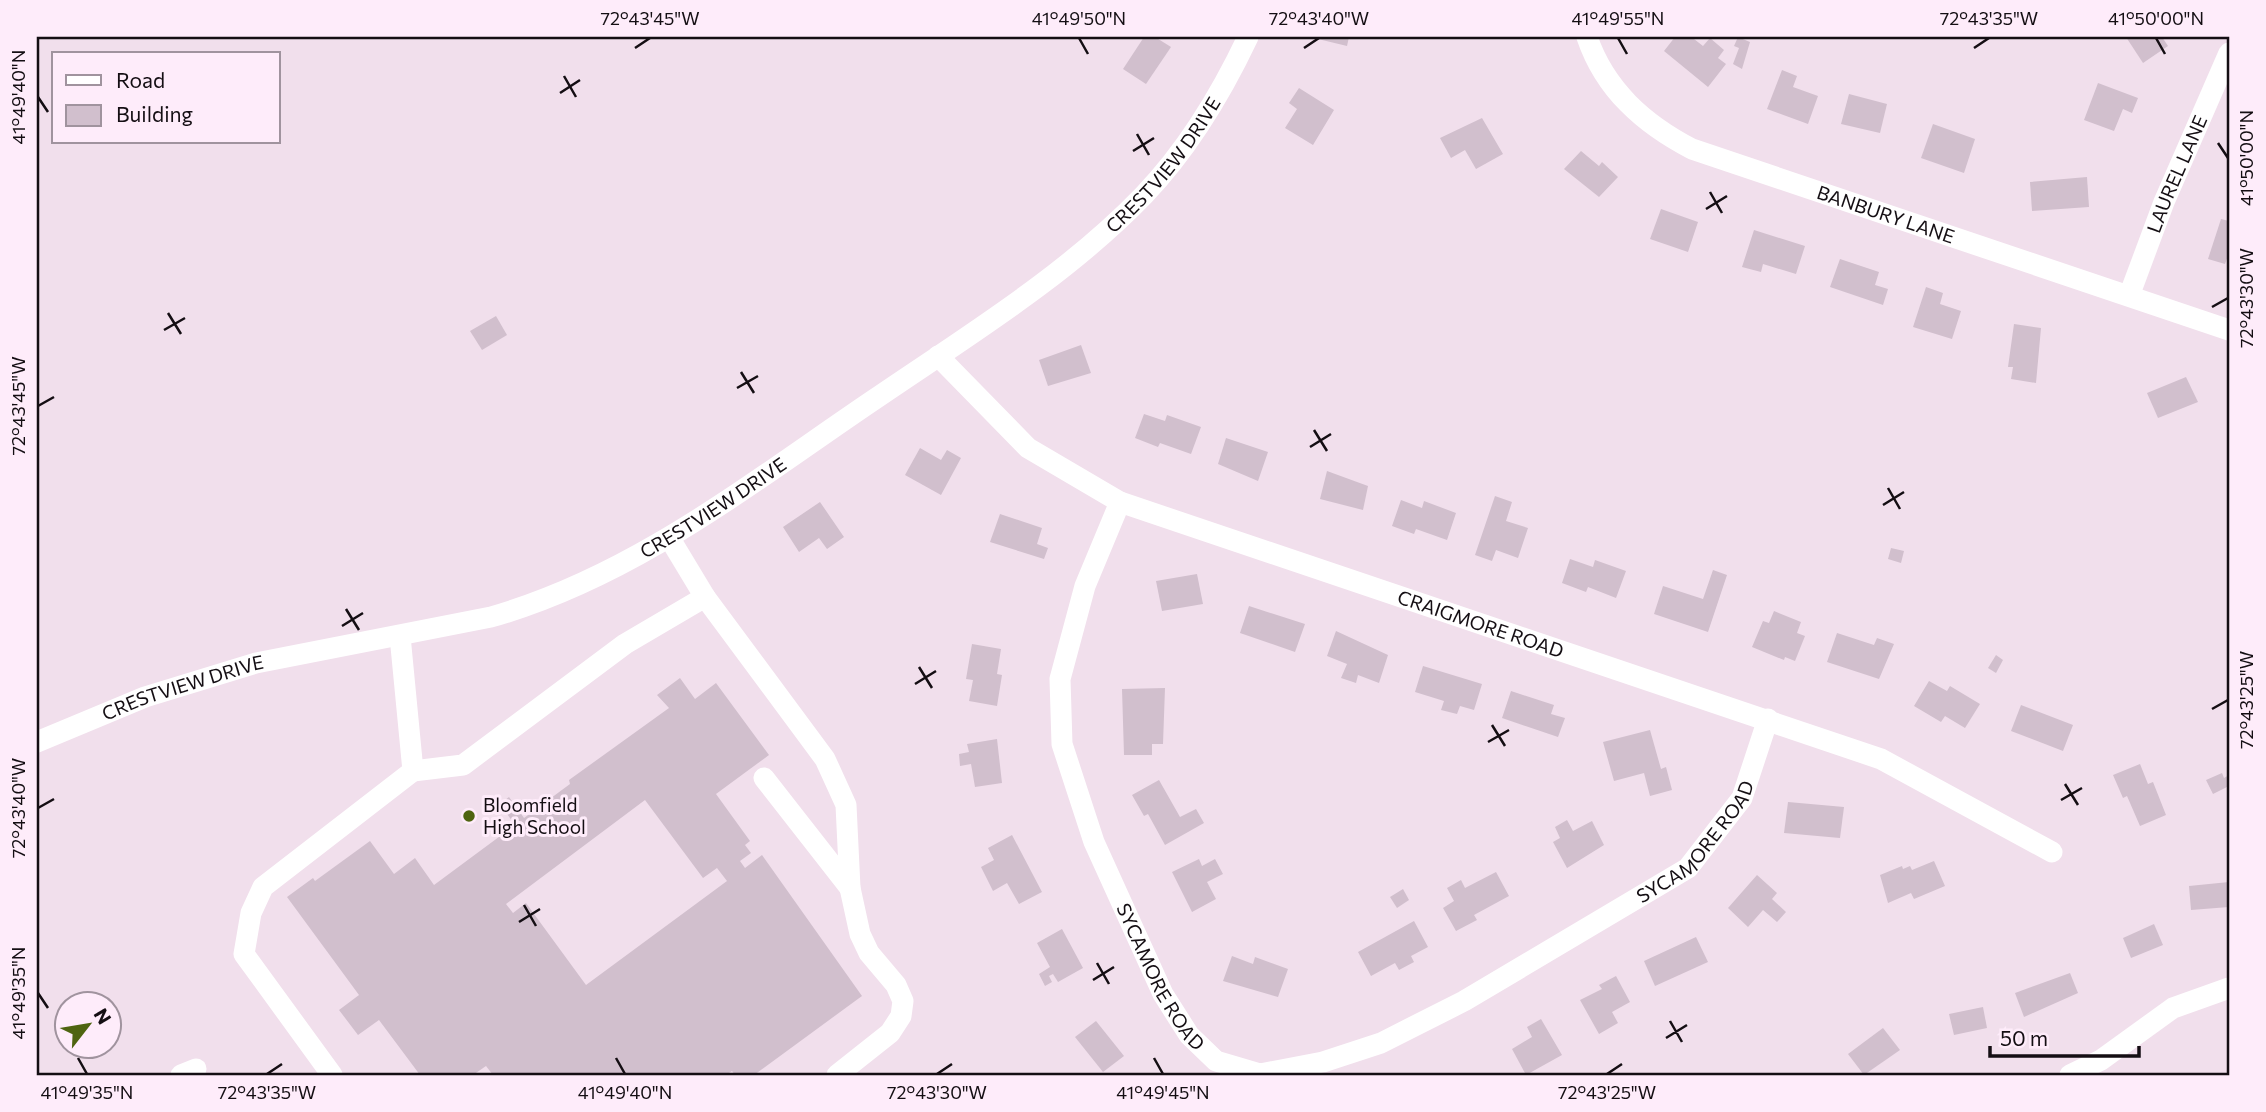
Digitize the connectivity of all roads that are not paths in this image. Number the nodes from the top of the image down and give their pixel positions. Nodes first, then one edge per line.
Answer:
1 (1248, 37) edge
2 (1587, 37) edge
3 (2229, 53) edge
4 (2129, 296) junction
5 (2229, 330) edge
6 (938, 356) junction
7 (1120, 502) junction
8 (670, 539) junction
9 (705, 597) junction
10 (400, 636) junction
11 (1769, 719) junction
12 (37, 742) edge
13 (413, 771) junction
14 (764, 778) dead end
15 (2052, 852) dead end
16 (850, 888) junction
17 (2229, 988) edge
18 (332, 1075) edge
19 (837, 1075) edge
20 (2070, 1075) edge

1 - 6 street, CRESTVIEW DRIVE
2 - 4 street, BANBURY LANE
3 - 4 street, LAUREL LANE
4 - 5 street, BANBURY LANE
6 - 7 street, CRAIGMORE ROAD
6 - 8 street, CRESTVIEW DRIVE
7 - 11 street, CRAIGMORE ROAD
7 - 11 street, SYCAMORE ROAD
8 - 9 street
8 - 10 street, CRESTVIEW DRIVE
9 - 13 street
9 - 16 street
10 - 12 street, CRESTVIEW DRIVE
10 - 13 street
11 - 15 street, CRAIGMORE ROAD
13 - 18 street
14 - 16 street
16 - 19 street
17 - 20 street

